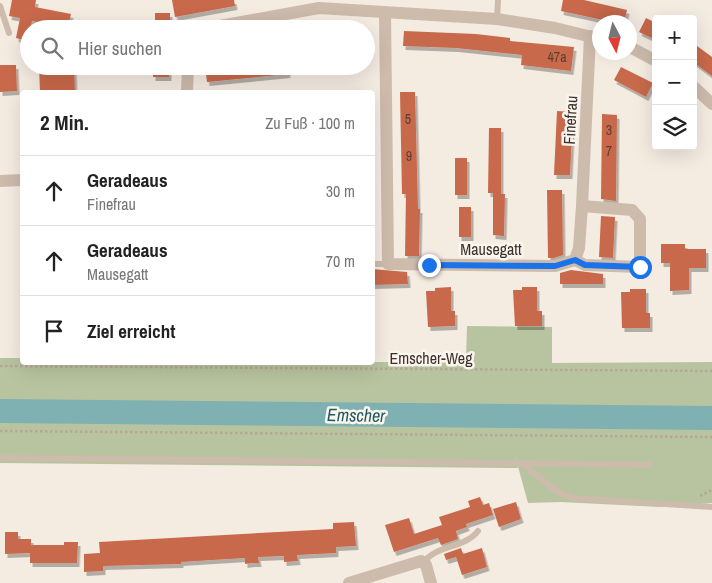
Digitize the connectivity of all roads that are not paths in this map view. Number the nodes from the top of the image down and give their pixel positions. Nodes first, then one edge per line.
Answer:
1 (498, 0) edge
2 (318, 4) edge
3 (0, 6) edge
4 (385, 13) junction
5 (497, 19) junction
6 (244, 20) edge
7 (10, 33) dead end
8 (592, 36) edge
9 (637, 51) edge
10 (593, 60) edge
11 (654, 60) edge
12 (188, 75) edge
13 (187, 90) edge
14 (697, 90) edge
15 (712, 104) edge
16 (20, 180) edge
17 (0, 181) edge
18 (582, 206) junction
19 (575, 260) junction
20 (375, 264) edge
21 (388, 264) junction
22 (0, 458) edge
23 (520, 463) junction
24 (650, 465) dead end
25 (712, 507) edge
26 (478, 531) dead end
27 (423, 563) junction
28 (349, 583) edge
29 (431, 583) edge

1 - 5 lane
2 - 4 street
2 - 6 street
3 - 7 lane
4 - 5 street
4 - 21 street
5 - 8 street
9 - 11 street
10 - 18 street, Finefrau
12 - 13 street
14 - 15 street
16 - 17 street
18 - 19 street, Finefrau
18 - 19 street
19 - 21 street, Mausegatt
20 - 21 lane
22 - 23 lane
23 - 24 lane
23 - 25 lane
26 - 27 lane
27 - 28 street
27 - 29 street

